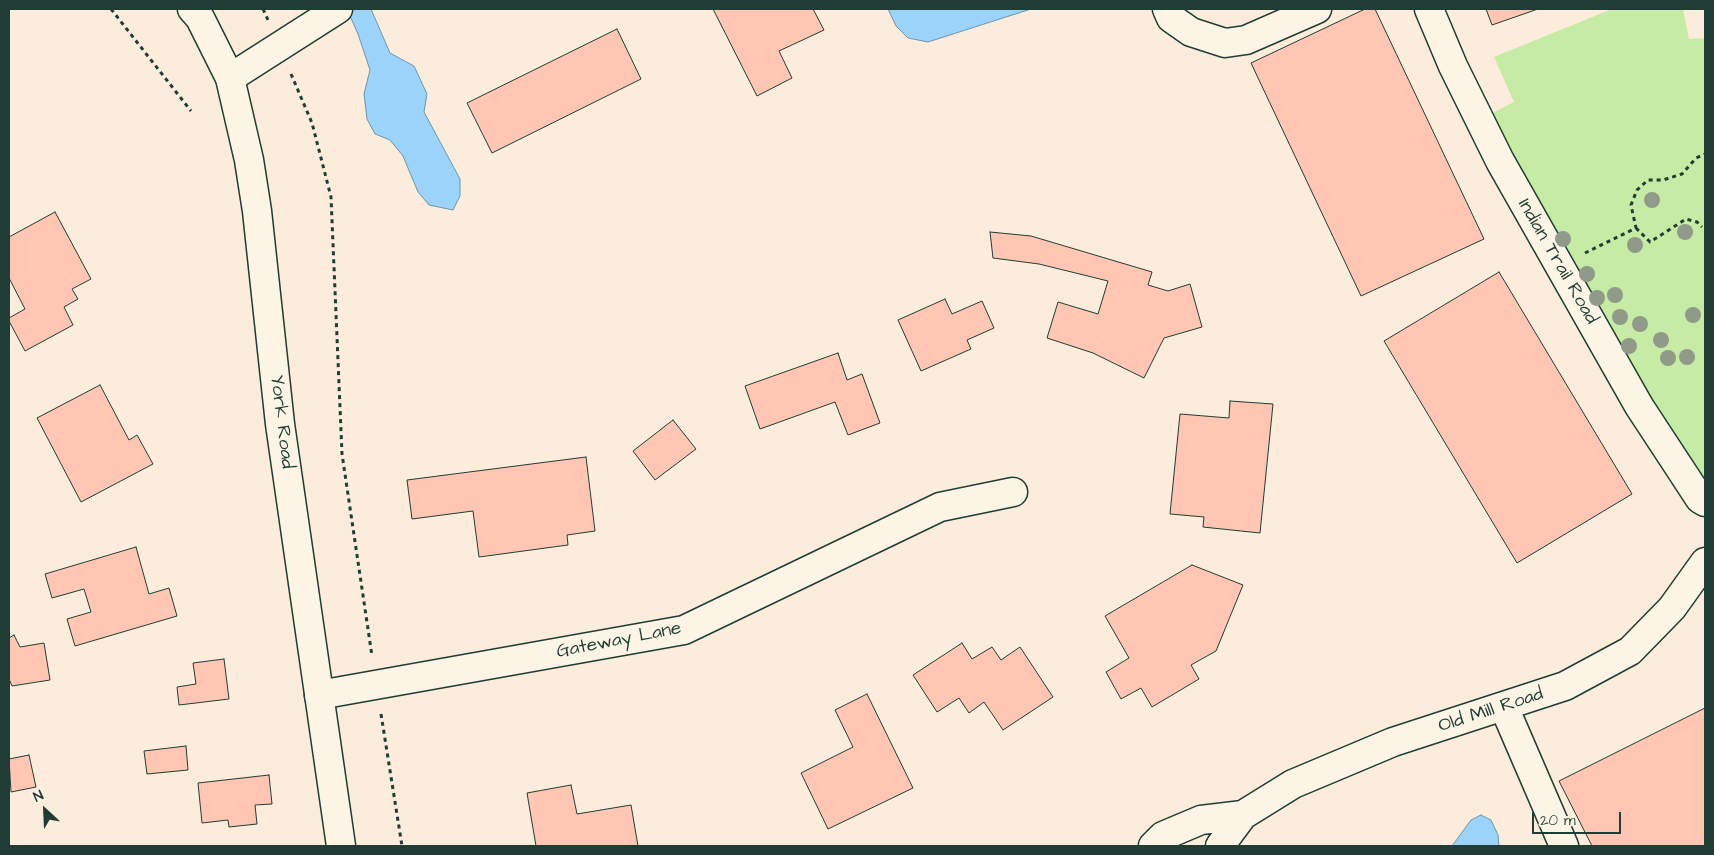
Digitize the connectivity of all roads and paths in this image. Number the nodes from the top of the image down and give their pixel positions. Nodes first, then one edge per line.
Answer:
1 (111, 9) edge
2 (192, 9) edge
3 (263, 9) edge
4 (337, 9) edge
5 (1167, 9) edge
6 (1317, 9) edge
7 (1429, 9) edge
8 (279, 46) junction
9 (230, 78) junction
10 (191, 110) dead end
11 (1705, 154) edge
12 (1702, 227) dead end
13 (1636, 228) junction
14 (1559, 267) junction
15 (1013, 492) dead end
16 (1705, 502) edge
17 (1705, 562) edge
18 (377, 684) junction
19 (319, 695) junction
20 (1504, 707) junction
21 (1243, 815) junction
22 (342, 846) edge
23 (402, 846) edge
24 (1153, 846) edge
25 (1220, 846) edge
26 (1564, 846) edge

1 - 10 path
2 - 9 street, York Road
3 - 8 path
4 - 8 street
5 - 6 street
7 - 14 street, Indian Trail Road
8 - 9 street
8 - 18 path
9 - 19 street, York Road
11 - 13 path
12 - 13 path
13 - 14 path
14 - 16 street, Indian Trail Road
15 - 18 street, Gateway Lane
17 - 20 street, Old Mill Road
18 - 19 street, Gateway Lane
18 - 23 path
19 - 22 street, York Road
20 - 21 street, Old Mill Road
20 - 26 street
21 - 24 street, Old Mill Road
21 - 25 street, Old Mill Road

